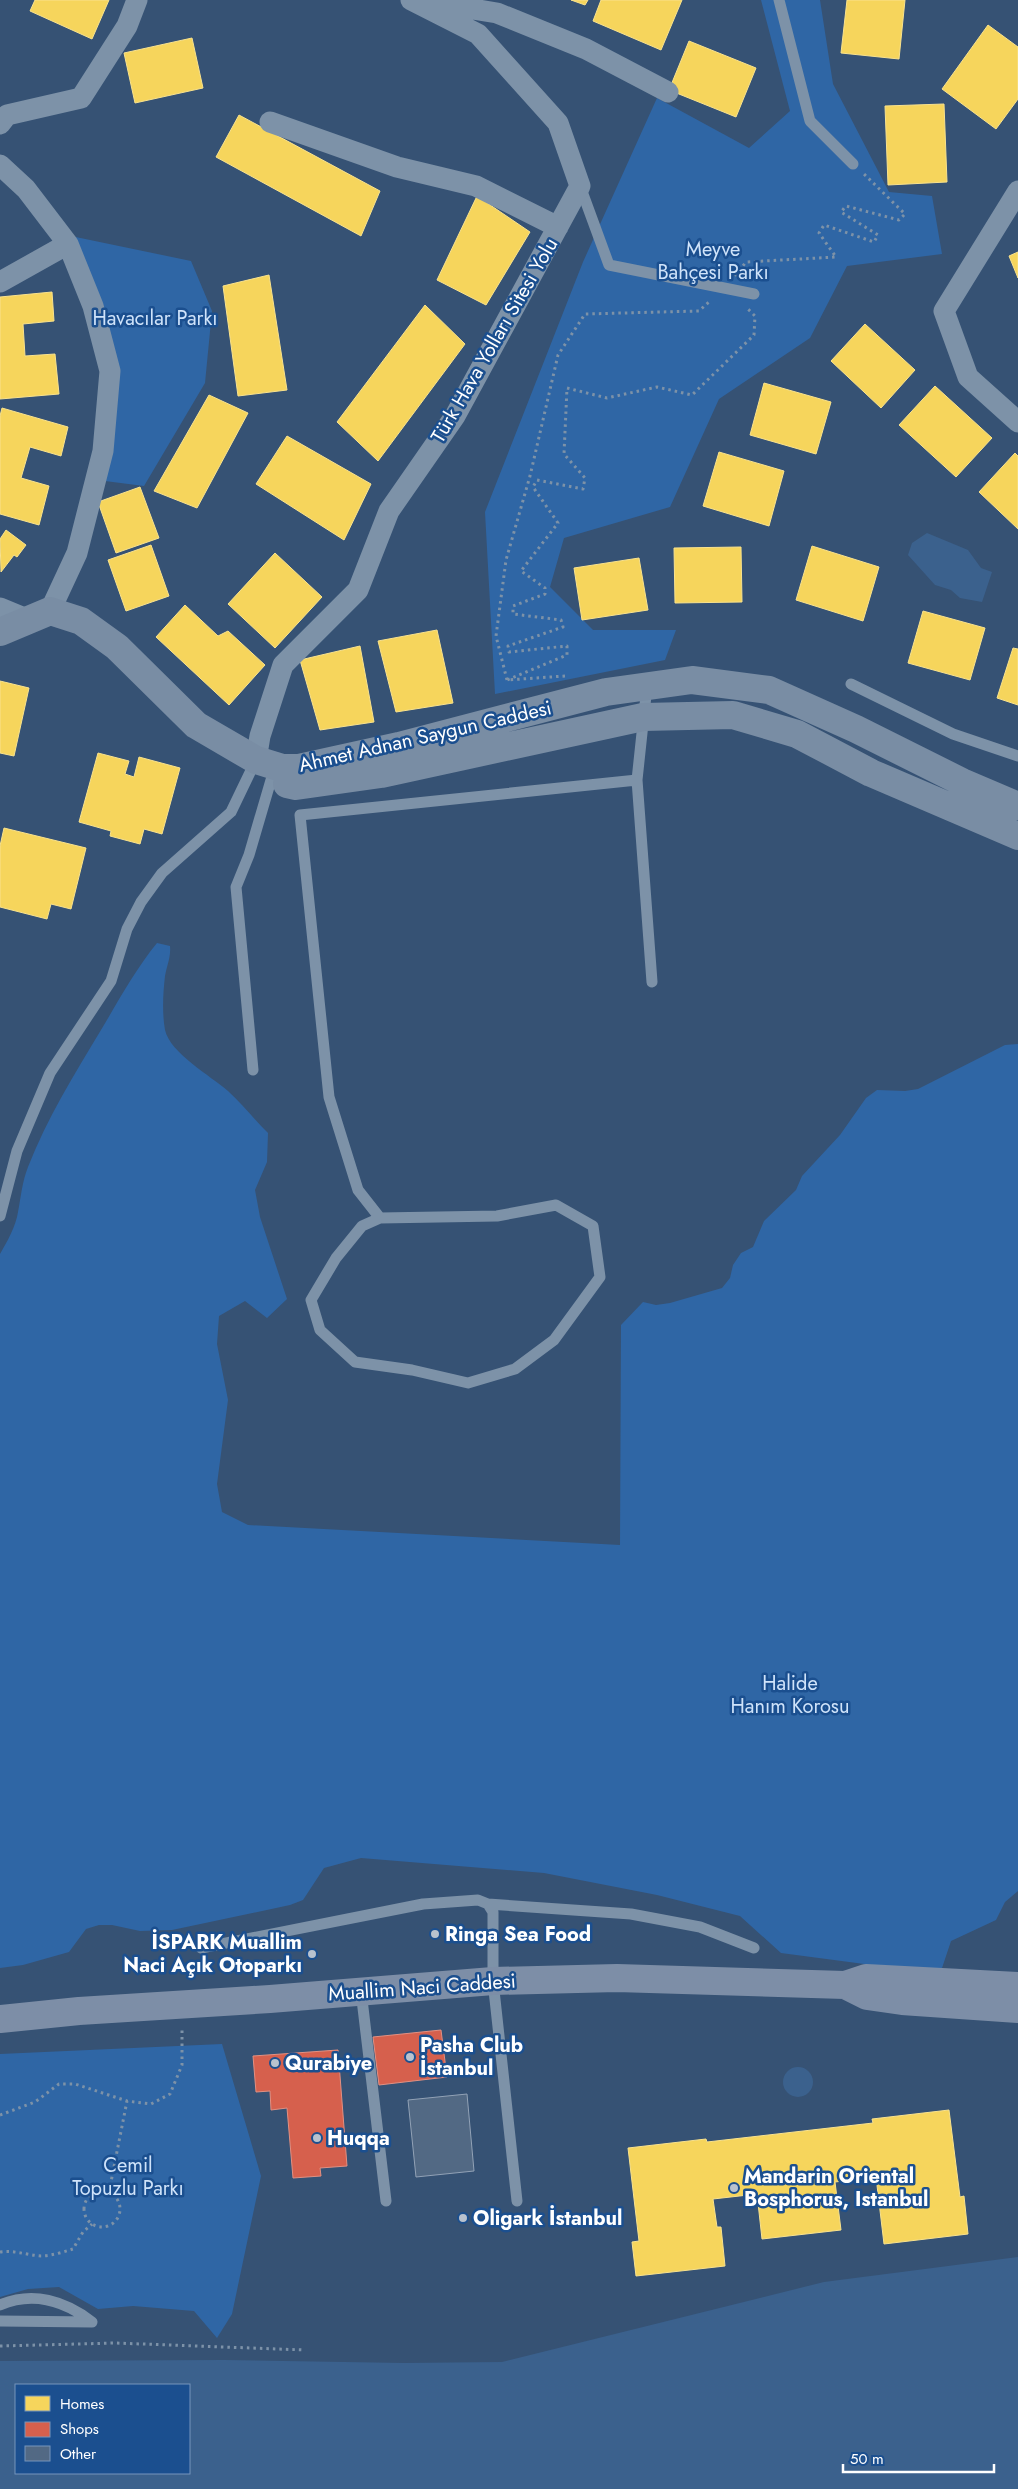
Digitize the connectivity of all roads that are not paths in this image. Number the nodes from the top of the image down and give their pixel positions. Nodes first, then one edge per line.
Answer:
1 (137, 0) edge
2 (411, 0) edge
3 (416, 0) edge
4 (779, 0) edge
5 (668, 92) dead end
6 (270, 122) dead end
7 (0, 124) edge
8 (853, 164) road end
9 (0, 166) edge
10 (580, 186) junction
11 (1018, 190) edge
12 (558, 227) junction
13 (68, 244) junction
14 (0, 282) edge
15 (754, 294) dead end
16 (1018, 422) edge
17 (0, 608) edge
18 (40, 616) junction
19 (0, 632) edge
20 (851, 684) dead end
21 (646, 686) junction
22 (643, 717) junction
23 (1018, 756) edge
24 (258, 771) junction
25 (637, 780) junction
26 (1018, 806) edge
27 (1018, 836) edge
28 (652, 982) dead end
29 (252, 1070) dead end
30 (0, 1216) edge
31 (380, 1218) junction
32 (488, 1904) junction
33 (201, 1948) dead end
34 (754, 1948) dead end
35 (493, 1981) junction
36 (845, 1985) junction
37 (1018, 1986) edge
38 (361, 1991) junction
39 (1018, 2009) edge
40 (0, 2019) edge
41 (386, 2201) dead end
42 (517, 2201) dead end
43 (0, 2305) edge
44 (0, 2321) edge

1 - 7 street
2 - 10 street
3 - 5 street
4 - 8 lane
6 - 12 street, Türk Hava Yolları Sitesi Yolu
9 - 13 street
10 - 12 street, Türk Hava Yolları Sitesi Yolu
10 - 15 lane
11 - 16 street
12 - 24 street, Türk Hava Yolları Sitesi Yolu
13 - 14 street
13 - 18 street
17 - 18 street
18 - 19 main road
18 - 24 main road, Ahmet Adnan Saygun Caddesi
20 - 23 lane
21 - 22 lane
21 - 24 main road, Ahmet Adnan Saygun Caddesi
21 - 26 main road, Ahmet Adnan Saygun Caddesi
22 - 24 main road, Ahmet Adnan Saygun Caddesi
22 - 25 lane
22 - 27 main road, Ahmet Adnan Saygun Caddesi
24 - 29 lane
24 - 30 lane
25 - 28 lane
25 - 31 lane
31 - 31 lane
32 - 33 lane
32 - 34 lane
32 - 35 lane
35 - 36 main road, Muallim Naci Caddesi
35 - 38 main road, Muallim Naci Caddesi
35 - 42 lane
36 - 37 main road, Muallim Naci Caddesi
36 - 39 main road, Muallim Naci Caddesi
38 - 40 main road, Muallim Naci Caddesi
38 - 41 lane
43 - 44 lane

